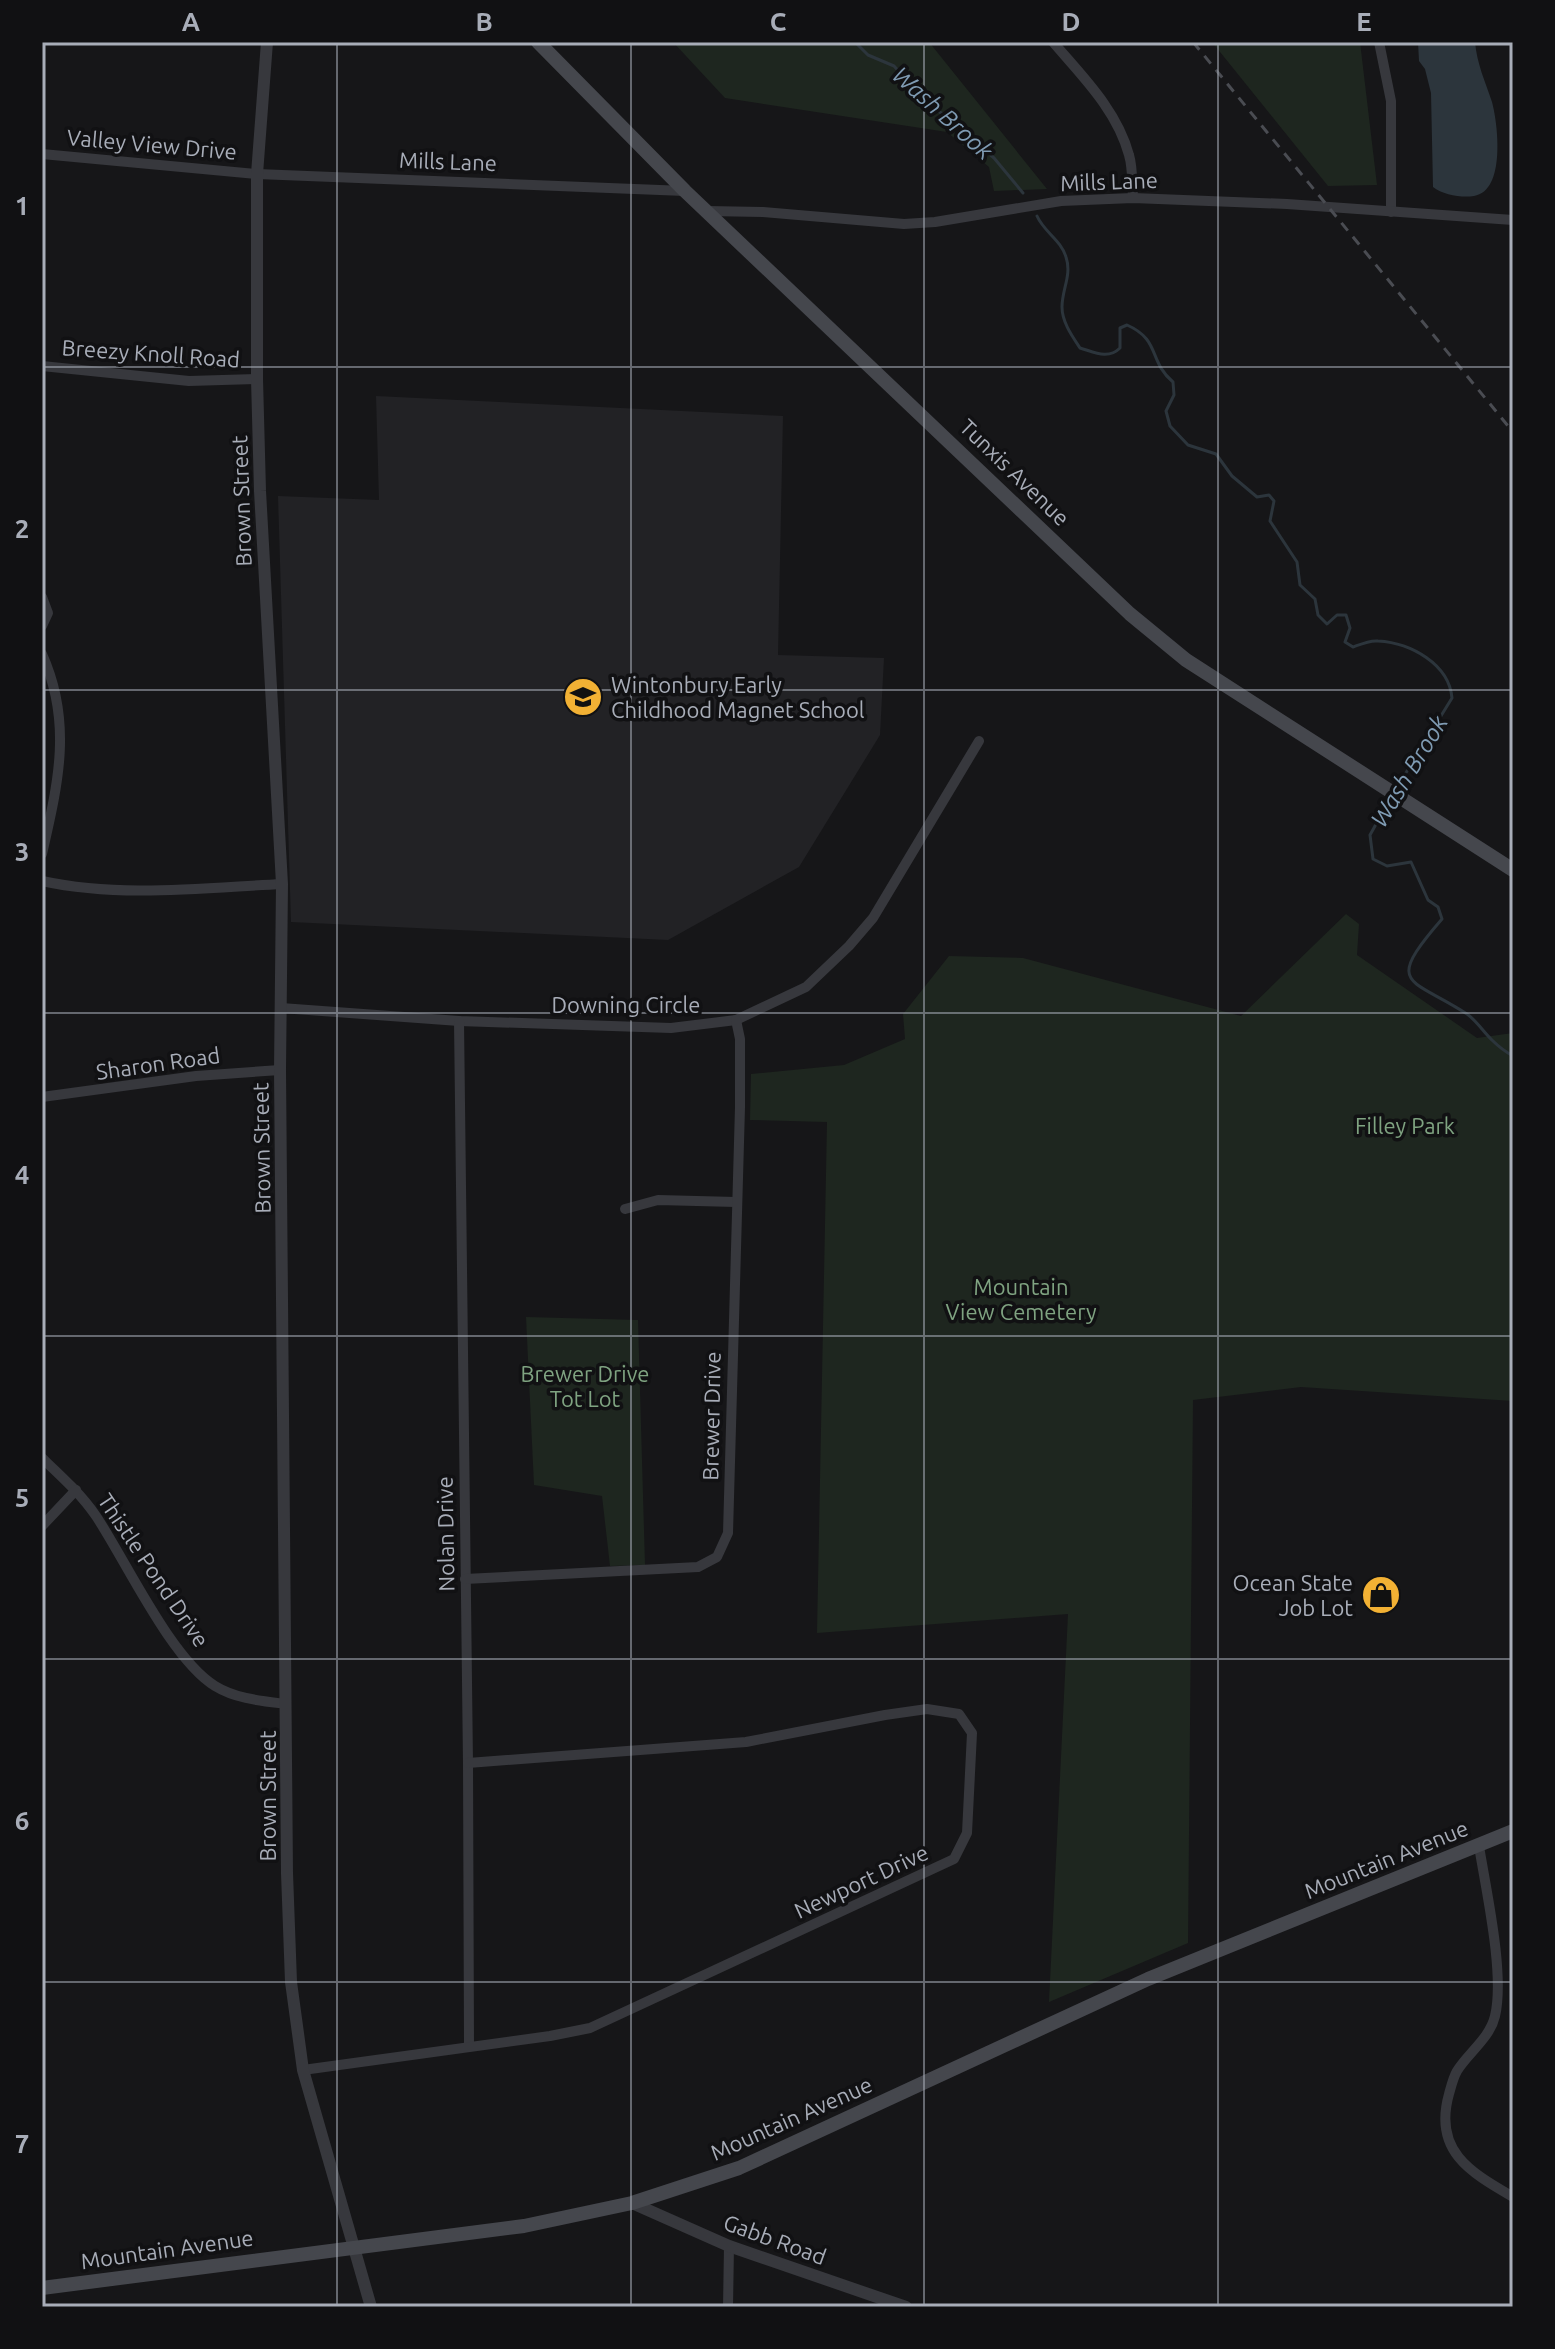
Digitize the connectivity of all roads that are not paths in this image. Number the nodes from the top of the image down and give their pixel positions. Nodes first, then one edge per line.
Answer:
1 (267, 42) edge
2 (538, 42) edge
3 (1053, 42) edge
4 (1379, 42) edge
5 (42, 154) edge
6 (257, 174) junction
7 (685, 191) junction
8 (1133, 198) junction
9 (707, 211) junction
10 (1391, 212) junction
11 (1513, 220) edge
12 (42, 366) edge
13 (257, 379) junction
14 (42, 597) edge
15 (42, 626) edge
16 (42, 654) edge
17 (979, 741) dead end
18 (42, 854) edge
19 (1513, 870) edge
20 (42, 881) edge
21 (282, 884) junction
22 (281, 1008) junction
23 (736, 1020) junction
24 (459, 1021) junction
25 (280, 1070) junction
26 (42, 1097) edge
27 (736, 1202) junction
28 (625, 1209) dead end
29 (42, 1458) edge
30 (76, 1490) junction
31 (42, 1526) edge
32 (465, 1579) junction
33 (286, 1704) junction
34 (468, 1763) junction
35 (1513, 1831) edge
36 (1479, 1846) junction
37 (469, 2046) junction
38 (303, 2070) junction
39 (1513, 2197) edge
40 (632, 2203) junction
41 (354, 2246) junction
42 (729, 2246) junction
43 (42, 2288) edge
44 (371, 2307) edge
45 (728, 2307) edge
46 (906, 2307) edge

1 - 6 street, Brown Street
2 - 7 main road, Tunxis Avenue
3 - 8 street
4 - 10 street
5 - 6 street, Valley View Drive
6 - 7 street, Mills Lane
6 - 13 street, Brown Street
7 - 9 main road, Tunxis Avenue
8 - 9 street, Mills Lane
8 - 10 street, Mills Lane
9 - 19 main road, Tunxis Avenue
10 - 11 street, Mills Lane
12 - 13 street, Breezy Knoll Road
13 - 21 street, Brown Street
14 - 15 street
16 - 18 street
17 - 23 street, Downing Circle
20 - 21 street
21 - 22 street, Brown Street
22 - 24 street, Downing Circle
22 - 25 street, Brown Street
23 - 24 street, Downing Circle
23 - 27 street, Brewer Drive
24 - 32 street, Nolan Drive
25 - 26 street, Sharon Road
25 - 33 street, Brown Street
27 - 28 street
27 - 32 street, Brewer Drive
29 - 30 street, Thistle Pond Drive
30 - 31 street
30 - 33 street, Thistle Pond Drive
32 - 34 street, Nolan Drive
33 - 38 street, Brown Street
34 - 37 street, Nolan Drive
34 - 37 street, Newport Drive
35 - 36 main road, Mountain Avenue
36 - 39 street
36 - 40 main road, Mountain Avenue
37 - 38 street, Newport Drive
38 - 41 street, Brown Street
40 - 41 main road, Mountain Avenue
40 - 42 street, Gabb Road
41 - 43 main road, Mountain Avenue
41 - 44 street, Brown Street
42 - 45 street
42 - 46 street, Gabb Road

